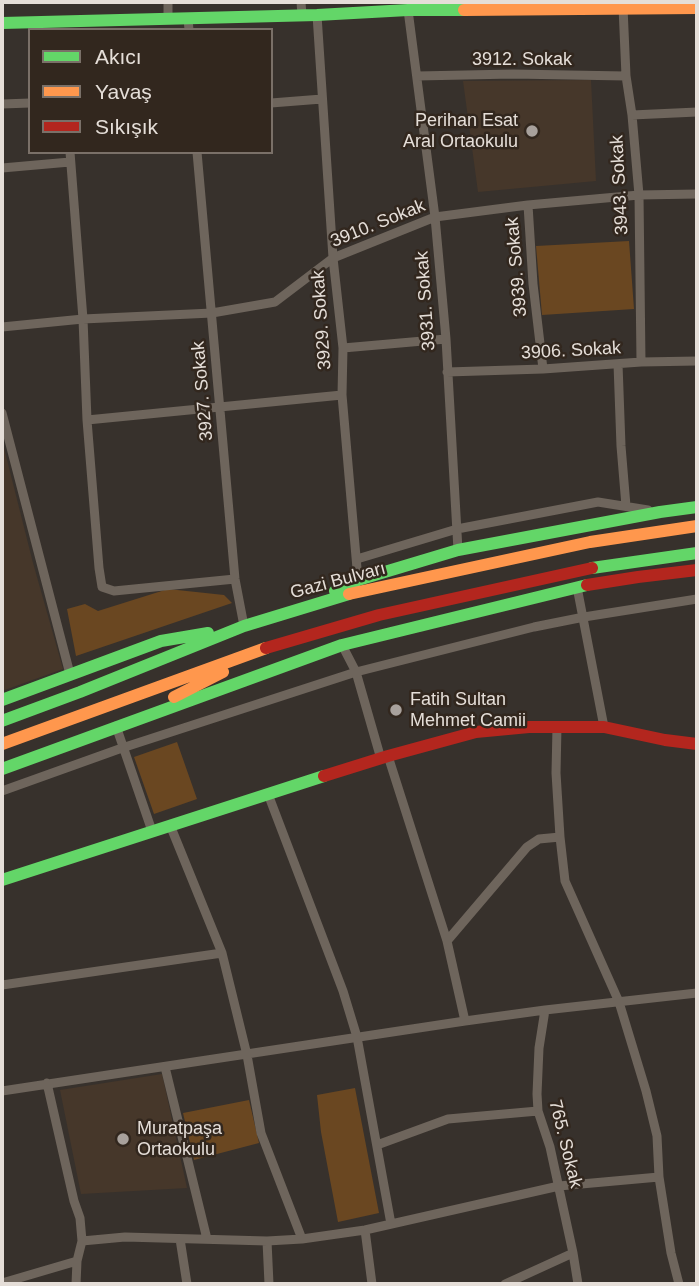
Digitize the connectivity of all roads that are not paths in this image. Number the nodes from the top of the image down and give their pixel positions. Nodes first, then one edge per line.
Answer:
1 (168, 2) edge
2 (572, 5) edge
3 (623, 7) junction
4 (302, 8) edge
5 (697, 8) edge
6 (408, 10) junction
7 (317, 15) junction
8 (168, 19) junction
9 (2, 23) edge
10 (188, 24) edge
11 (61, 26) edge
12 (417, 76) junction
13 (626, 76) junction
14 (322, 99) junction
15 (28, 103) edge
16 (273, 103) edge
17 (2, 104) edge
18 (697, 112) edge
19 (632, 115) junction
20 (197, 154) edge
21 (70, 157) edge
22 (2, 168) edge
23 (697, 194) edge
24 (639, 195) junction
25 (528, 205) junction
26 (435, 216) junction
27 (333, 258) junction
28 (212, 313) junction
29 (83, 319) junction
30 (2, 327) edge
31 (446, 339) junction
32 (343, 348) junction
33 (697, 361) edge
34 (641, 362) junction
35 (618, 365) junction
36 (543, 369) junction
37 (447, 372) junction
38 (342, 395) junction
39 (219, 407) junction
40 (2, 413) edge
41 (87, 420) junction
42 (626, 506) junction
43 (697, 507) edge
44 (660, 512) junction
45 (697, 526) edge
46 (457, 529) junction
47 (458, 550) junction
48 (697, 553) edge
49 (356, 559) junction
50 (697, 570) edge
51 (235, 579) junction
52 (358, 580) junction
53 (577, 587) junction
54 (697, 599) edge
55 (299, 609) junction
56 (584, 617) junction
57 (244, 626) junction
58 (279, 643) junction
59 (342, 645) junction
60 (356, 672) junction
61 (70, 674) junction
62 (2, 700) edge
63 (2, 721) edge
64 (116, 726) junction
65 (557, 727) junction
66 (604, 727) junction
67 (2, 744) edge
68 (697, 744) edge
69 (122, 748) junction
70 (385, 758) junction
71 (2, 769) edge
72 (2, 791) edge
73 (268, 794) junction
74 (170, 825) junction
75 (152, 831) junction
76 (559, 837) junction
77 (2, 880) edge
78 (447, 942) junction
79 (222, 953) junction
80 (2, 985) edge
81 (697, 993) edge
82 (619, 1002) junction
83 (545, 1010) junction
84 (465, 1021) junction
85 (357, 1037) junction
86 (247, 1055) junction
87 (165, 1067) junction
88 (47, 1083) junction
89 (2, 1091) edge
90 (538, 1111) junction
91 (377, 1145) junction
92 (659, 1177) junction
93 (559, 1186) junction
94 (391, 1224) junction
95 (366, 1230) junction
96 (180, 1239) junction
97 (302, 1239) junction
98 (207, 1240) junction
99 (82, 1241) junction
100 (267, 1241) junction
101 (573, 1253) junction
102 (77, 1261) junction
103 (2, 1283) edge
104 (76, 1284) edge
105 (187, 1284) edge
106 (269, 1284) edge
107 (372, 1284) edge
108 (505, 1284) edge
109 (578, 1284) edge
110 (679, 1284) edge

1 - 8 street
2 - 3 main road
2 - 6 main road
3 - 5 main road
3 - 13 street, 3943. Sokak
4 - 7 main road
4 - 10 main road
6 - 7 main road
6 - 12 street, 3931. Sokak
7 - 14 street, 3929. Sokak
8 - 10 main road
8 - 11 main road
9 - 11 main road
12 - 13 street, 3912. Sokak
12 - 26 street, 3931. Sokak
13 - 19 street, 3943. Sokak
14 - 16 street
14 - 27 street, 3929. Sokak
15 - 17 street
18 - 19 street
19 - 24 street, 3943. Sokak
20 - 28 street, 3927. Sokak
21 - 22 street
21 - 29 street
23 - 24 street, 3910. Sokak
24 - 25 street, 3910. Sokak
24 - 34 street, 3943. Sokak
25 - 26 street, 3910. Sokak
25 - 36 street, 3939. Sokak
26 - 27 street, 3910. Sokak
26 - 31 street, 3931. Sokak
27 - 28 street, 3910. Sokak
27 - 32 street, 3929. Sokak
28 - 29 street, 3910. Sokak
28 - 39 street, 3927. Sokak
29 - 30 street, 3910. Sokak
29 - 41 street
31 - 32 street
31 - 37 street, 3931. Sokak
32 - 38 street, 3929. Sokak
33 - 34 street, 3906. Sokak
34 - 35 street, 3906. Sokak
35 - 36 street, 3906. Sokak
35 - 42 street
36 - 37 street, 3906. Sokak
37 - 46 street, 3931. Sokak
38 - 39 street
38 - 49 street, 3929. Sokak
39 - 41 street
39 - 51 street, 3927. Sokak
40 - 61 street
41 - 51 street
42 - 44 street
42 - 46 street
43 - 44 main road
44 - 47 main road
45 - 55 main road, Gazi Bulvarı
46 - 47 street, 3931. Sokak
46 - 49 street
47 - 52 main road
48 - 58 main road
49 - 52 street, 3929. Sokak
50 - 53 main road
51 - 57 street, 3927. Sokak
52 - 55 main road
53 - 56 street
53 - 59 main road
54 - 56 street
55 - 57 main road, Gazi Bulvarı
56 - 60 street
56 - 66 street
57 - 61 main road
57 - 63 main road, Gazi Bulvarı
58 - 64 main road
58 - 67 main road
59 - 60 street
59 - 64 main road
60 - 69 street
60 - 70 street
61 - 62 main road
64 - 69 street
64 - 71 main road
65 - 66 main road
65 - 70 main road
65 - 76 street
66 - 68 main road
69 - 72 street
69 - 75 street
70 - 73 main road
70 - 78 street
73 - 74 main road
73 - 85 street
74 - 75 main road
74 - 79 street
75 - 77 main road
76 - 78 street
76 - 82 street
78 - 84 street
79 - 80 street
79 - 86 street
81 - 82 street
82 - 83 street
82 - 92 street
83 - 84 street
83 - 90 street, 765. Sokak
84 - 85 street
85 - 86 street
85 - 91 street
86 - 87 street
86 - 97 street
87 - 88 street
87 - 98 street
88 - 89 street
88 - 99 street
90 - 91 street
90 - 93 street, 765. Sokak
91 - 94 street
92 - 93 street
92 - 110 street
93 - 94 street
93 - 101 street, 765. Sokak
94 - 95 street
95 - 97 street
95 - 107 street
96 - 98 street
96 - 99 street
96 - 105 street
97 - 100 street
98 - 100 street
99 - 102 street
100 - 106 street
101 - 108 street
101 - 109 street, 765. Sokak
102 - 103 street
102 - 104 street

